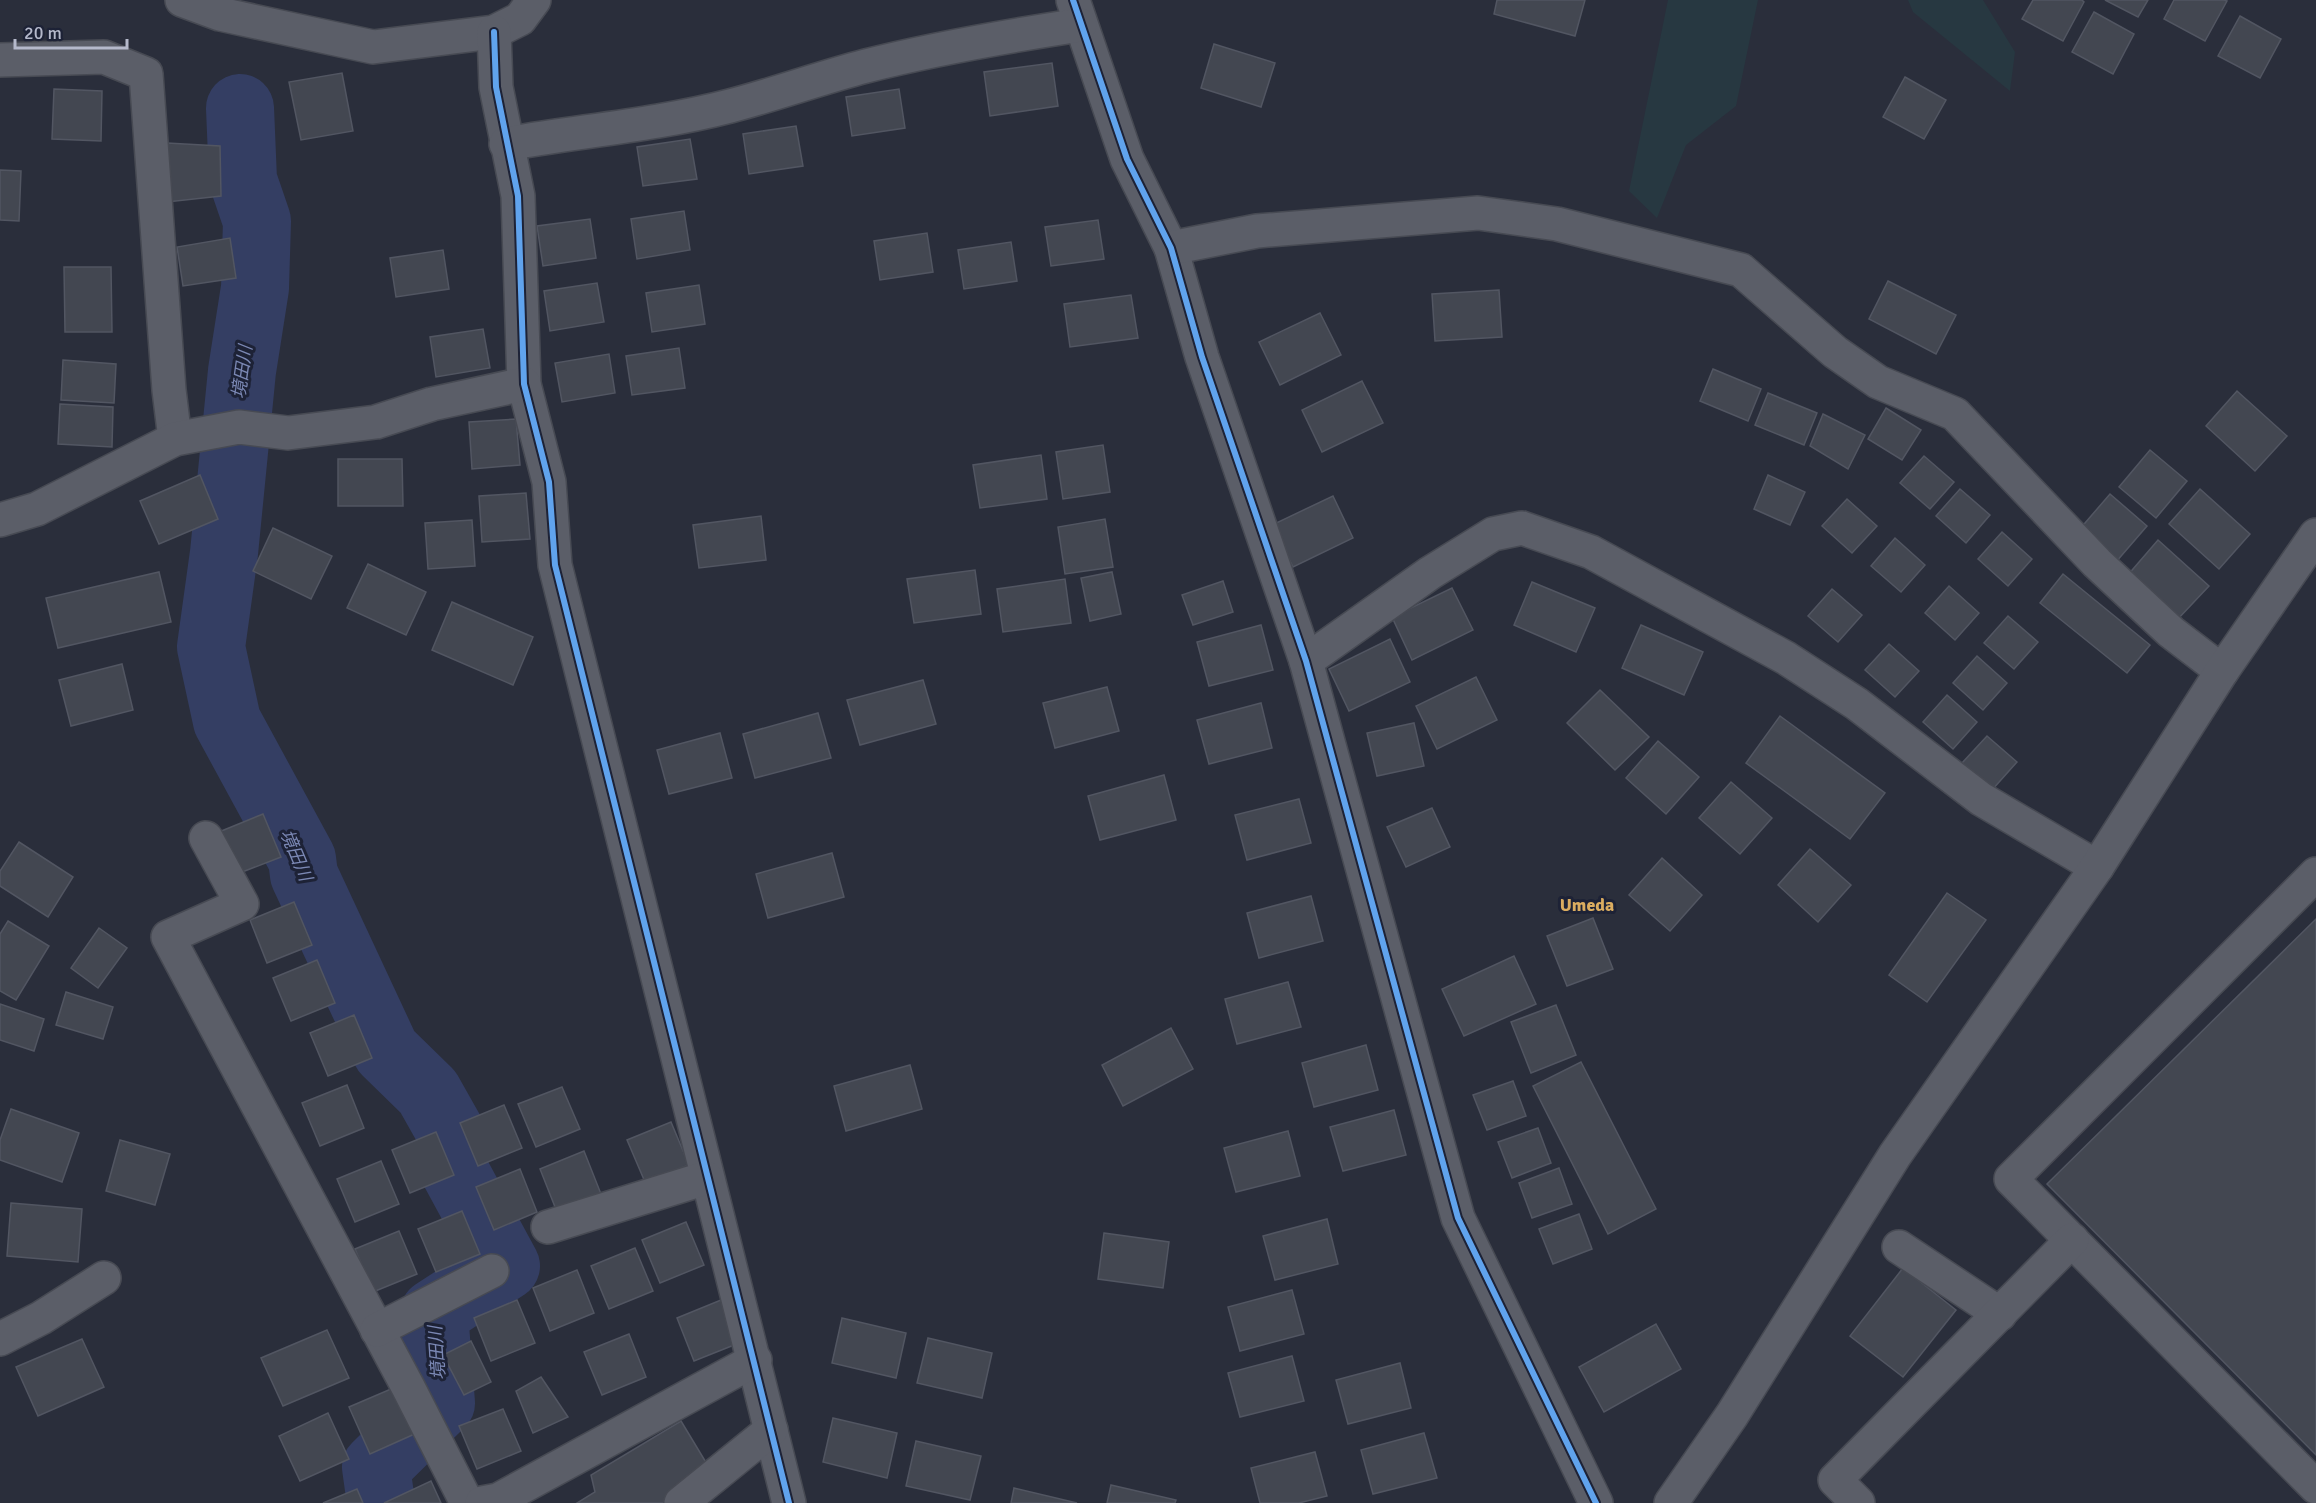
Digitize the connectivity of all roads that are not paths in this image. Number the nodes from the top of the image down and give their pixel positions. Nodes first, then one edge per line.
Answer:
1 (182, 0) edge
2 (534, 0) edge
3 (1077, 13) edge
4 (494, 32) junction
5 (0, 60) edge
6 (506, 144) junction
7 (1171, 248) junction
8 (524, 384) junction
9 (175, 439) junction
10 (0, 520) edge
11 (2316, 535) edge
12 (1305, 661) junction
13 (2222, 671) junction
14 (206, 838) dead end
15 (2097, 867) junction
16 (2316, 874) edge
17 (706, 1178) junction
18 (548, 1227) dead end
19 (2072, 1240) junction
20 (1899, 1247) dead end
21 (492, 1270) dead end
22 (104, 1278) dead end
23 (2000, 1314) junction
24 (377, 1330) junction
25 (0, 1339) edge
26 (755, 1360) junction
27 (771, 1430) junction
28 (2316, 1487) edge
29 (467, 1503) edge
30 (482, 1503) edge
31 (681, 1503) edge
32 (789, 1503) edge
33 (1596, 1503) edge
34 (1671, 1503) edge
35 (1858, 1503) edge

1 - 4 street
2 - 4 street
3 - 6 street
3 - 7 street
4 - 6 street
5 - 9 street
6 - 8 street
7 - 12 street
7 - 13 street
8 - 9 street
8 - 17 street
9 - 10 street
11 - 13 street
12 - 15 street
12 - 33 street
13 - 15 street
14 - 24 street
15 - 34 street
16 - 19 street
17 - 18 street
17 - 26 street
19 - 23 street
19 - 28 street
20 - 23 street
21 - 24 street
22 - 25 street
23 - 35 street
24 - 29 street
26 - 27 street
26 - 30 street
27 - 31 street
27 - 32 street

